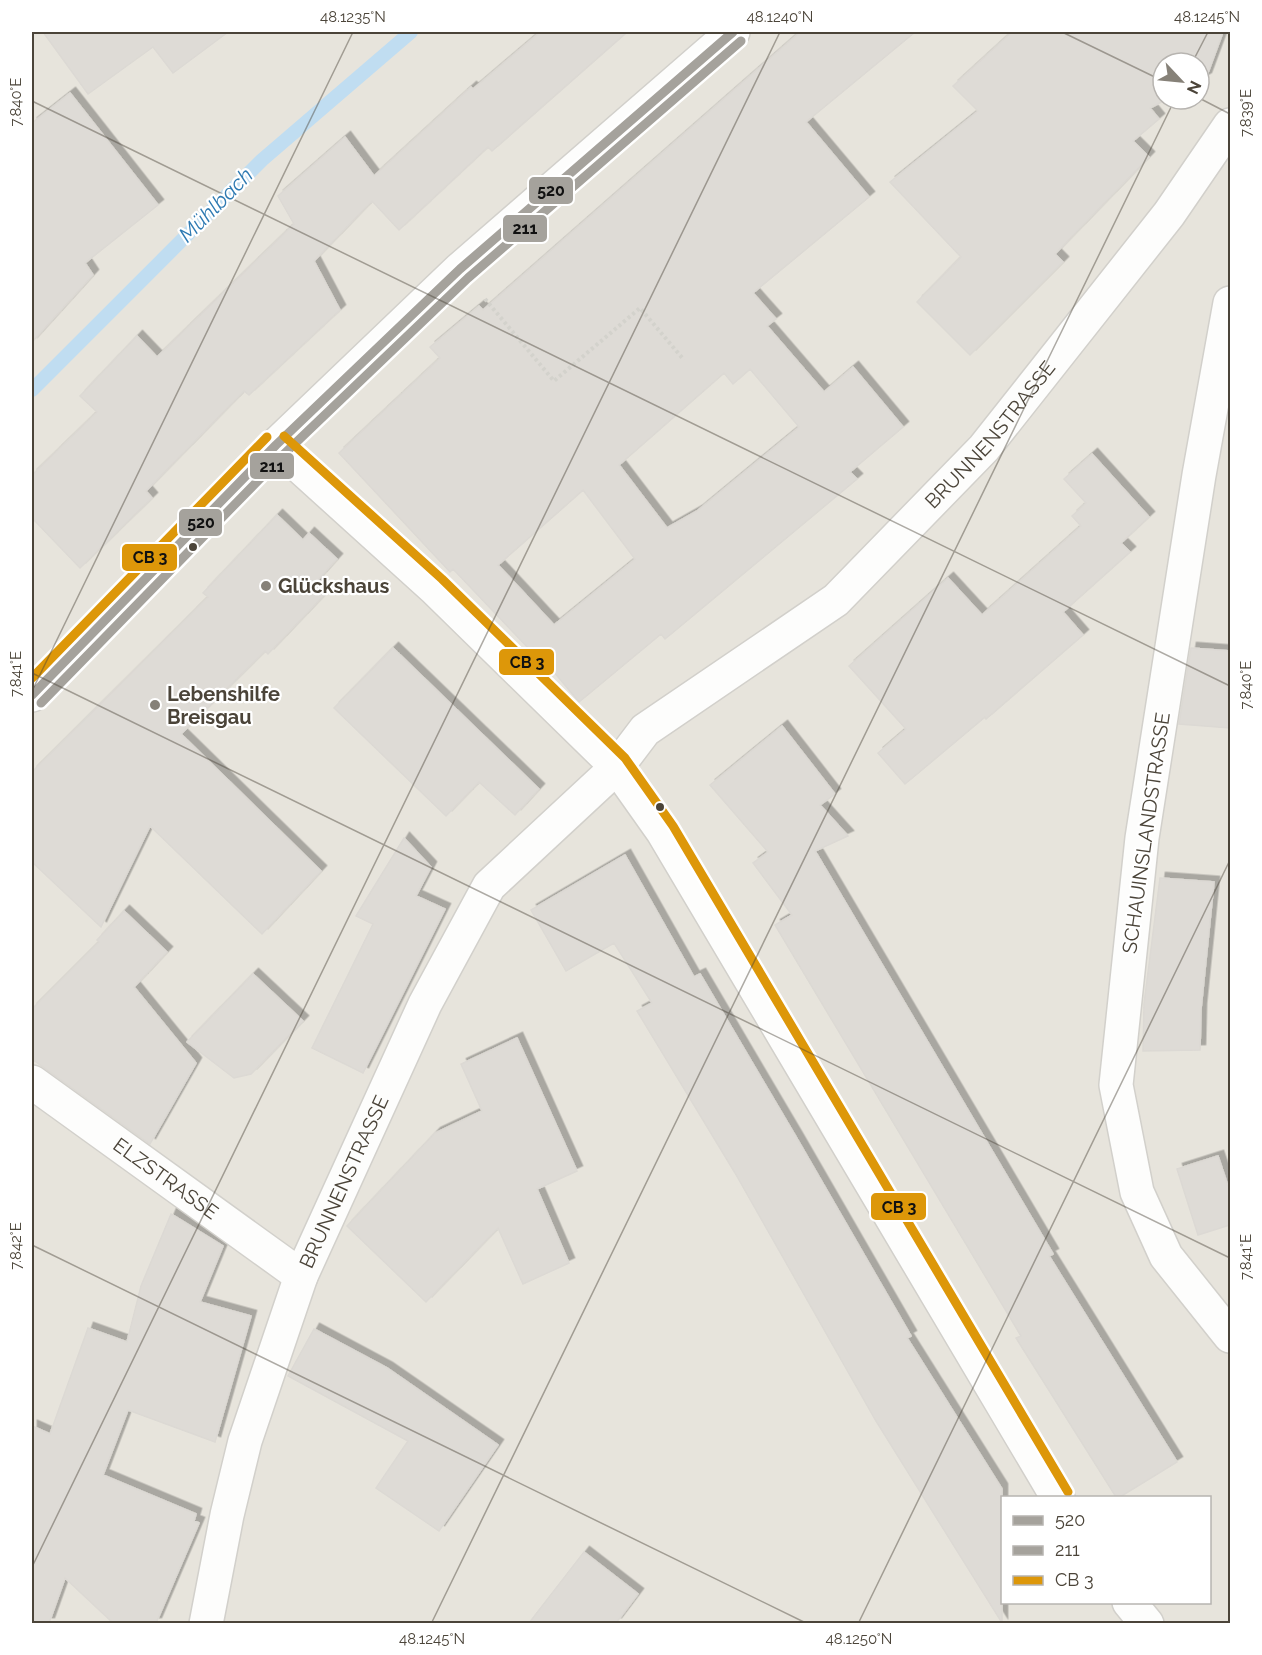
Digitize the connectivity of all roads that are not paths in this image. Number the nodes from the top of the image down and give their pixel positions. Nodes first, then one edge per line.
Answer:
1 (733, 32) edge
2 (1230, 125) edge
3 (1230, 303) edge
4 (276, 445) junction
5 (32, 695) edge
6 (617, 768) junction
7 (32, 1082) edge
8 (301, 1276) junction
9 (1230, 1336) edge
10 (1057, 1496) edge
11 (1131, 1604) edge
12 (206, 1623) edge
13 (1147, 1623) edge

1 - 4 street
2 - 6 street, BRUNNENSTRASSE
3 - 9 street, SCHAUINSLANDSTRASSE
4 - 5 street
4 - 6 street
6 - 8 street, BRUNNENSTRASSE
6 - 10 street
7 - 8 street, ELZSTRASSE
8 - 12 street, BRUNNENSTRASSE
11 - 13 street

